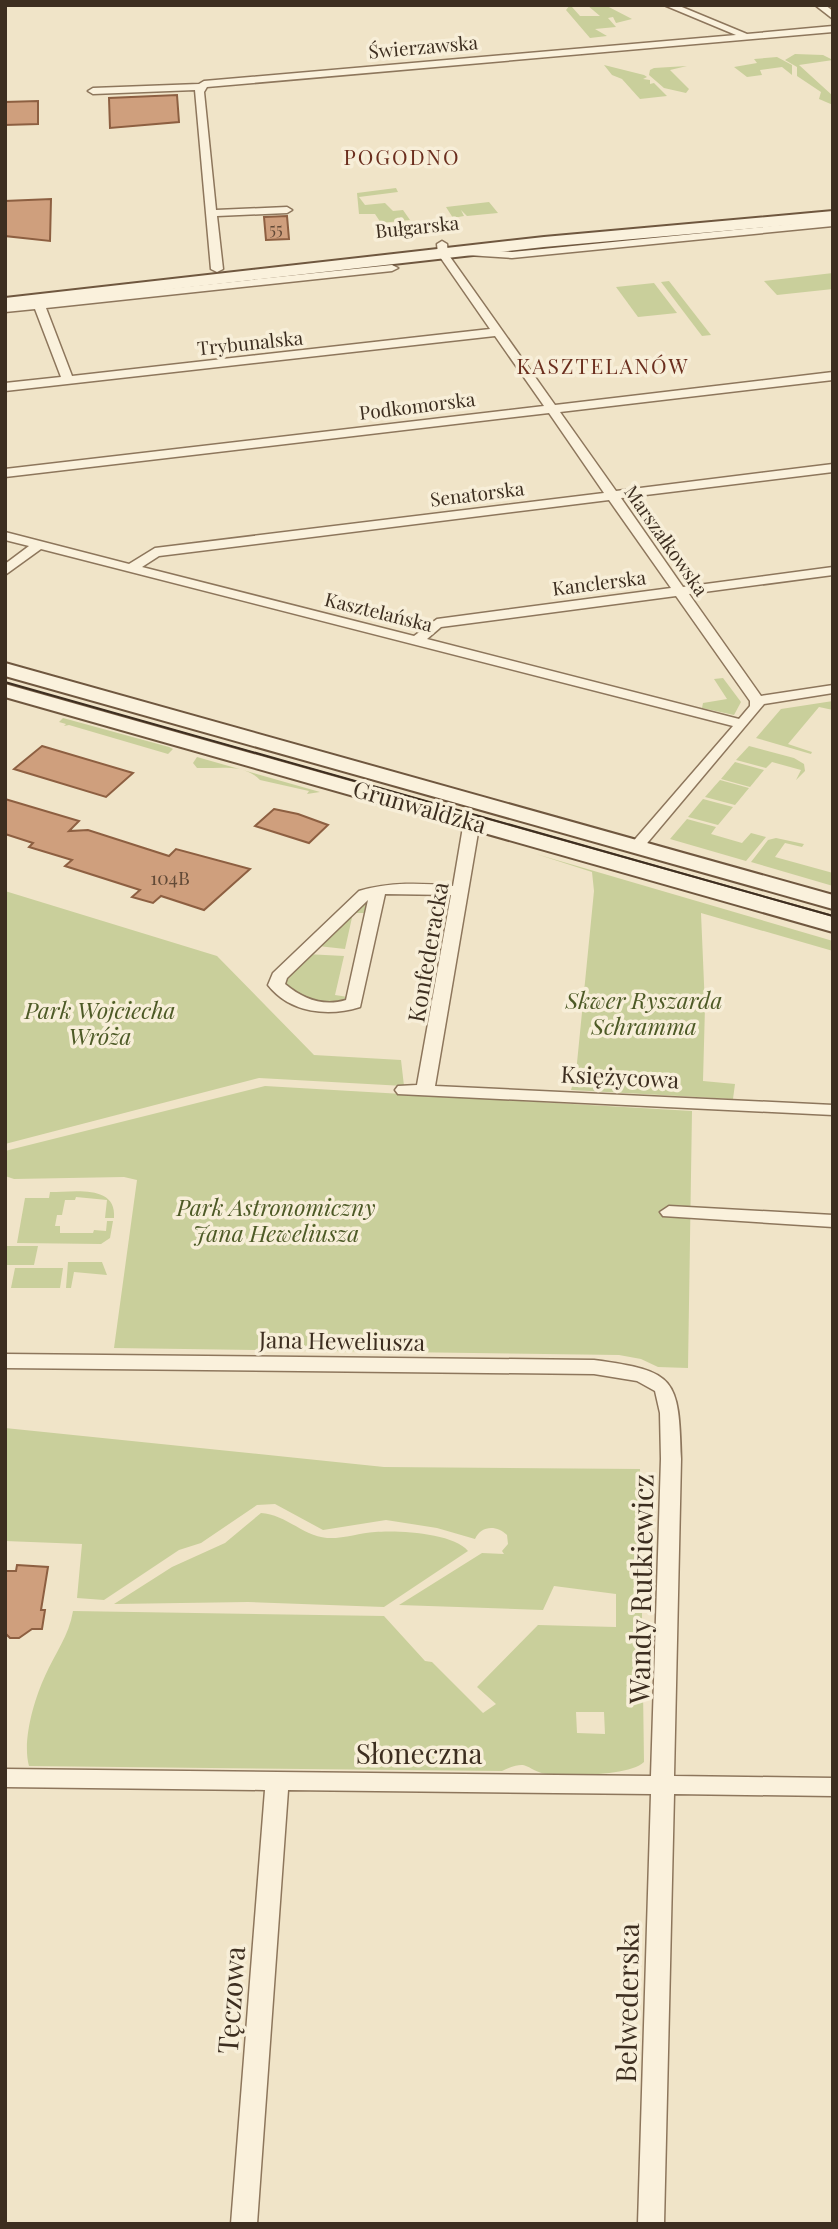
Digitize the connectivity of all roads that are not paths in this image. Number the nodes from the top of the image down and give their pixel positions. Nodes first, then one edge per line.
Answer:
1 (668, 5) edge
2 (819, 5) edge
3 (833, 16) edge
4 (833, 29) edge
5 (746, 37) junction
6 (814, 37) dead end
7 (783, 40) dead end
8 (833, 40) edge
9 (694, 47) dead end
10 (664, 50) dead end
11 (558, 58) dead end
12 (200, 87) junction
13 (93, 91) dead end
14 (833, 206) edge
15 (287, 210) dead end
16 (212, 213) junction
17 (833, 216) edge
18 (833, 223) edge
19 (443, 249) junction
20 (465, 251) junction
21 (364, 267) junction
22 (392, 268) dead end
23 (216, 269) junction
24 (5, 290) edge
25 (5, 303) edge
26 (39, 305) junction
27 (5, 309) edge
28 (498, 332) junction
29 (833, 376) edge
30 (68, 380) junction
31 (5, 387) edge
32 (552, 409) junction
33 (833, 468) edge
34 (5, 473) edge
35 (613, 495) junction
36 (5, 536) edge
37 (38, 545) junction
38 (131, 568) junction
39 (5, 570) edge
40 (833, 571) edge
41 (679, 591) junction
42 (418, 640) junction
43 (5, 669) edge
44 (833, 689) edge
45 (5, 691) edge
46 (757, 701) junction
47 (743, 724) junction
48 (538, 817) junction
49 (472, 821) junction
50 (522, 835) junction
51 (638, 845) junction
52 (622, 864) junction
53 (378, 889) junction
54 (461, 891) junction
55 (833, 902) edge
56 (833, 925) edge
57 (404, 1090) dead end
58 (425, 1091) junction
59 (833, 1110) edge
60 (669, 1212) dead end
61 (833, 1221) edge
62 (5, 1361) edge
63 (669, 1396) joint
64 (5, 1778) edge
65 (277, 1781) junction
66 (663, 1783) junction
67 (833, 1787) edge
68 (244, 2224) edge
69 (651, 2224) edge

1 - 5 street
2 - 3 street
4 - 5 street, Świerzawska
5 - 12 street, Świerzawska
6 - 8 street
7 - 9 street
10 - 11 street
12 - 13 street, Świerzawska
12 - 16 street
14 - 19 street, Bułgarska
15 - 16 street
16 - 23 street
17 - 20 street, Bułgarska
18 - 20 street, Bułgarska
19 - 20 street, Bułgarska
19 - 21 street, Bułgarska
19 - 23 street, Bułgarska
19 - 28 street, Marszałkowska
21 - 22 street, Bułgarska
21 - 25 street, Bułgarska
21 - 26 street, Bułgarska
23 - 24 street, Bułgarska
26 - 27 street, Bułgarska
26 - 30 street
28 - 30 street, Trybunalska
28 - 32 street, Marszałkowska
29 - 32 street, Podkomorska
30 - 31 street, Trybunalska
32 - 34 street, Podkomorska
32 - 35 street, Marszałkowska
33 - 35 street, Senatorska
35 - 38 street, Senatorska
35 - 41 street, Marszałkowska
36 - 37 street, Kasztelańska
37 - 38 street, Kasztelańska
37 - 39 street
38 - 42 street, Kasztelańska
40 - 41 street, Kanclerska
41 - 42 street, Kanclerska
41 - 46 street, Marszałkowska
42 - 47 street, Kasztelańska
43 - 48 street, Grunwaldzka
44 - 46 street
45 - 49 street, Grunwaldzka
46 - 47 street
47 - 51 street
48 - 50 street
48 - 51 street, Grunwaldzka
49 - 50 street, Grunwaldzka
49 - 54 street, Konfederacka
50 - 52 street, Grunwaldzka
51 - 52 street
51 - 55 street, Grunwaldzka
52 - 56 street, Grunwaldzka
53 - 53 street
53 - 54 street
54 - 58 street, Konfederacka
57 - 58 street, Księżycowa
58 - 59 street, Księżycowa
60 - 61 street
62 - 63 street, Jana Heweliusza
63 - 66 street, Wandy Rutkiewicz
64 - 65 street, Słoneczna
65 - 66 street, Słoneczna
65 - 68 street, Tęczowa
66 - 67 street, Słoneczna
66 - 69 street, Belwederska

